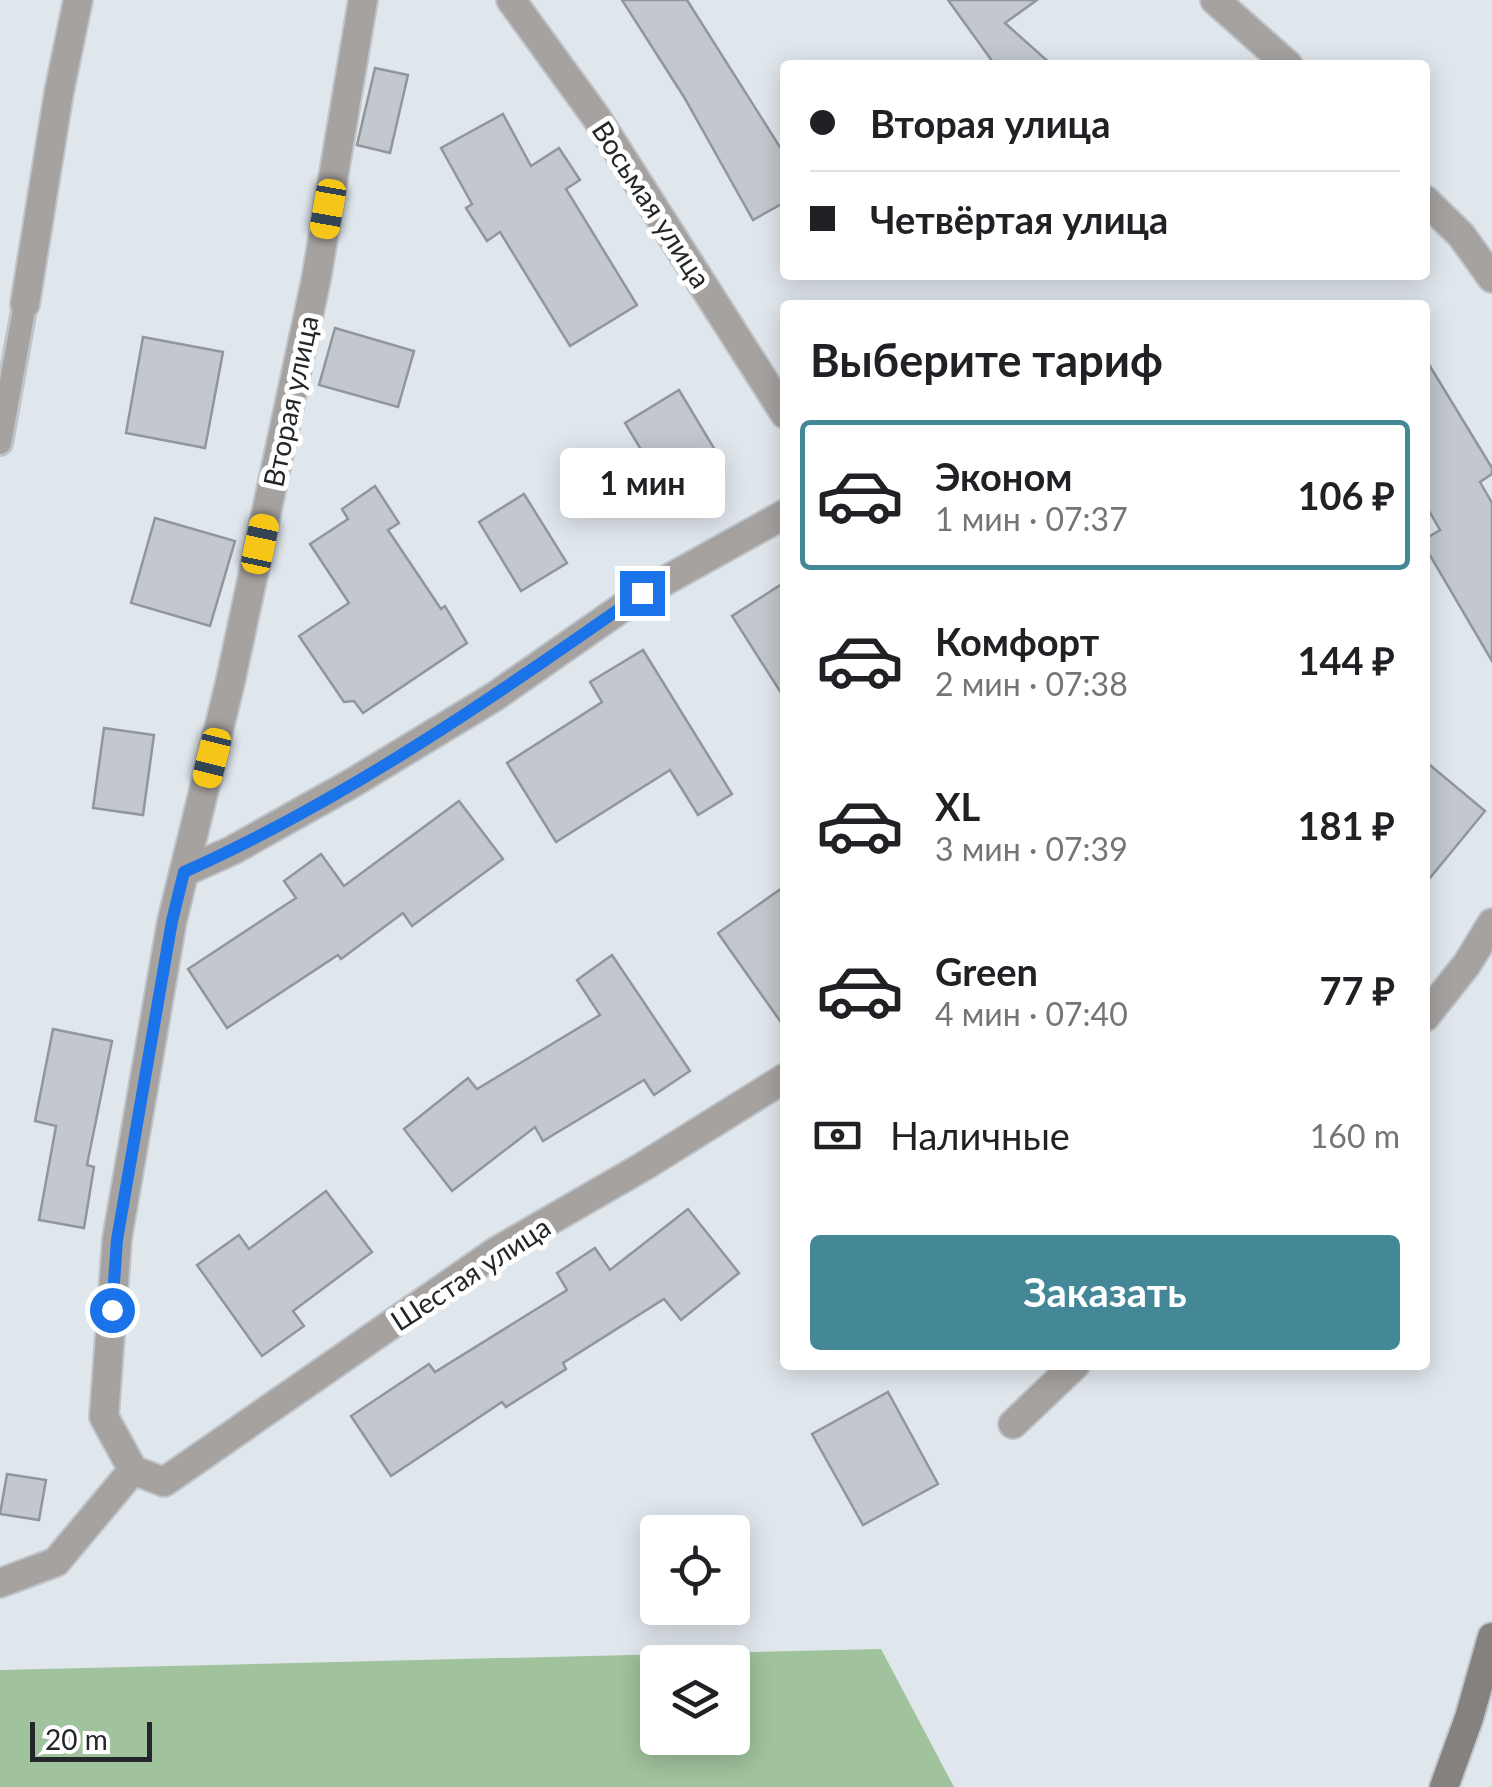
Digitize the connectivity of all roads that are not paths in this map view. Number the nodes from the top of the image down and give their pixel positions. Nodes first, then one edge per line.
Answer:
1 (78, 0) edge
2 (364, 0) edge
3 (511, 0) edge
4 (1215, 0) edge
5 (1282, 60) edge
6 (1430, 205) edge
7 (1492, 278) edge
8 (25, 304) joint
9 (780, 406) edge
10 (0, 443) edge
11 (780, 517) edge
12 (184, 872) junction
13 (1492, 924) edge
14 (1430, 1010) edge
15 (780, 1081) edge
16 (1070, 1370) edge
17 (1013, 1424) dead end
18 (132, 1470) junction
19 (0, 1583) edge
20 (1492, 1637) edge
21 (1444, 1787) edge

1 - 8 street
2 - 12 street, Вторая улица
3 - 9 street, Восьмая улица
4 - 5 street
6 - 7 street
8 - 10 lane
11 - 12 street
12 - 18 street, Вторая улица
13 - 14 street
15 - 18 street, Шестая улица
16 - 17 street
18 - 19 street
20 - 21 main road

